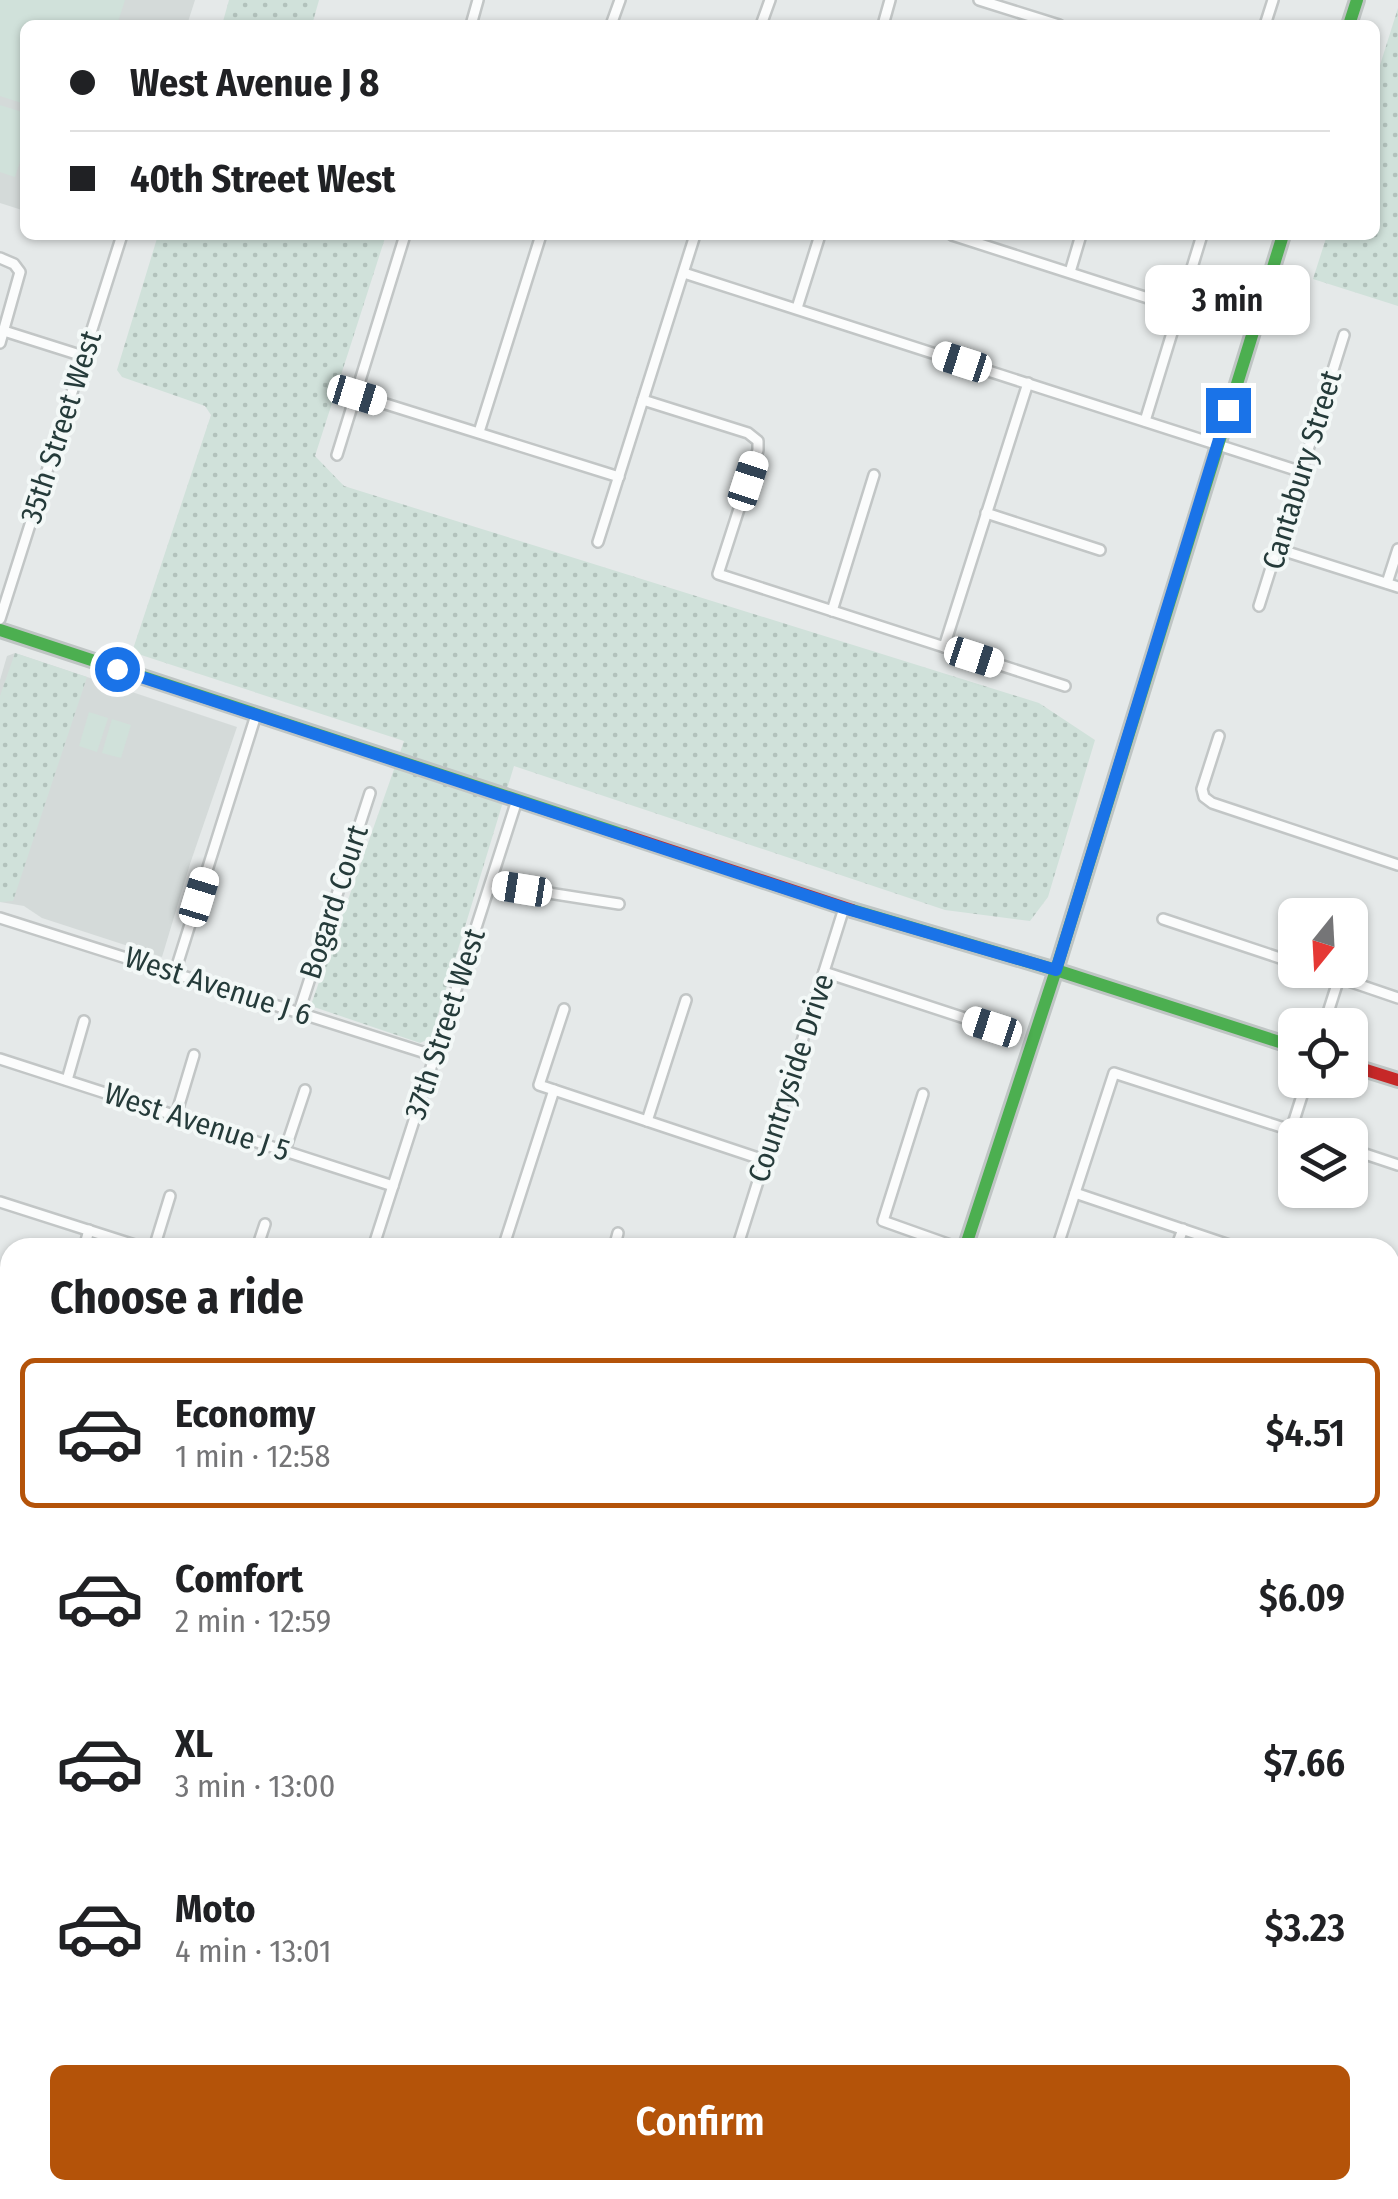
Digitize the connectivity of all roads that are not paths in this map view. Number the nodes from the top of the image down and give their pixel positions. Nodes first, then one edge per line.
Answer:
1 (980, 0) edge
2 (1044, 20) edge
3 (120, 240) edge
4 (404, 240) edge
5 (538, 240) edge
6 (694, 240) edge
7 (818, 240) edge
8 (968, 240) edge
9 (1080, 240) edge
10 (1200, 240) edge
11 (1282, 240) edge
12 (0, 258) edge
13 (1070, 272) junction
14 (684, 273) junction
15 (797, 308) junction
16 (1179, 308) junction
17 (4, 331) junction
18 (1344, 334) dead end
19 (0, 343) edge
20 (84, 356) junction
21 (1028, 383) junction
22 (357, 395) junction
23 (643, 400) junction
24 (1145, 421) junction
25 (479, 432) junction
26 (1217, 445) junction
27 (337, 456) dead end
28 (1302, 472) junction
29 (874, 475) dead end
30 (619, 478) junction
31 (986, 513) junction
32 (598, 542) dead end
33 (1278, 549) junction
34 (1398, 549) edge
35 (1100, 550) dead end
36 (1393, 585) edge
37 (1260, 606) dead end
38 (832, 611) junction
39 (0, 619) edge
40 (0, 630) edge
41 (944, 647) junction
42 (1065, 686) dead end
43 (256, 715) junction
44 (1219, 736) dead end
45 (370, 793) dead end
46 (517, 800) junction
47 (1398, 865) edge
48 (490, 884) junction
49 (618, 904) dead end
50 (844, 908) junction
51 (0, 918) edge
52 (1163, 919) dead end
53 (1278, 957) edge
54 (1056, 970) junction
55 (175, 972) junction
56 (824, 972) junction
57 (1368, 988) edge
58 (1398, 998) edge
59 (686, 1000) dead end
60 (564, 1009) dead end
61 (299, 1012) junction
62 (84, 1021) dead end
63 (992, 1027) dead end
64 (1278, 1042) edge
65 (194, 1056) dead end
66 (435, 1056) junction
67 (0, 1059) edge
68 (1368, 1071) edge
69 (67, 1080) junction
70 (1398, 1080) edge
71 (305, 1090) dead end
72 (554, 1090) junction
73 (923, 1094) dead end
74 (176, 1115) junction
75 (648, 1121) junction
76 (1278, 1126) edge
77 (286, 1150) junction
78 (1368, 1155) edge
79 (764, 1160) junction
80 (1398, 1165) edge
81 (393, 1186) junction
82 (1075, 1193) junction
83 (170, 1196) dead end
84 (0, 1202) edge
85 (265, 1224) dead end
86 (1182, 1229) junction
87 (89, 1230) junction
88 (618, 1232) dead end
89 (87, 1238) edge
90 (113, 1238) edge
91 (157, 1238) edge
92 (261, 1238) edge
93 (376, 1238) edge
94 (505, 1238) edge
95 (616, 1238) edge
96 (740, 1238) edge
97 (932, 1238) edge
98 (965, 1238) edge
99 (1060, 1238) edge
100 (1179, 1238) edge
101 (1209, 1238) edge

1 - 2 street
3 - 20 street, 35th Street West
4 - 22 street
5 - 25 street
6 - 14 street
7 - 15 street
8 - 13 street
9 - 13 street
10 - 16 street
11 - 26 street
12 - 17 street
13 - 16 street
14 - 15 street
14 - 23 street
15 - 21 street
16 - 24 street
17 - 19 street
17 - 20 street
18 - 28 street, Cantabury Street
20 - 39 street, 35th Street West
21 - 24 street
21 - 31 street
22 - 25 street
22 - 27 street
23 - 30 street
23 - 38 street
24 - 26 street
25 - 30 street
26 - 28 street
26 - 54 street
28 - 33 street, Cantabury Street
29 - 38 street
30 - 32 street
31 - 35 street
31 - 41 street
33 - 36 street
33 - 37 street, Cantabury Street
34 - 36 street
38 - 41 street
40 - 43 street
41 - 42 street
43 - 46 street
43 - 55 street
44 - 47 street
45 - 61 street, Bogard Court
46 - 48 street, 37th Street West
46 - 50 street
48 - 49 street
48 - 66 street, 37th Street West
50 - 54 street
50 - 56 street, Countryside Drive
51 - 55 street, West Avenue J 6
52 - 53 street
54 - 64 street
54 - 98 street
55 - 61 street, West Avenue J 6
56 - 63 street
56 - 79 street, Countryside Drive
57 - 58 street
59 - 75 street
60 - 72 street
61 - 66 street, West Avenue J 6
62 - 69 street
65 - 74 street
66 - 81 street, 37th Street West
67 - 69 street, West Avenue J 5
68 - 70 street
69 - 74 street, West Avenue J 5
71 - 77 street
72 - 75 street
72 - 94 street
73 - 97 street
74 - 77 street, West Avenue J 5
75 - 79 street
76 - 82 street
77 - 81 street, West Avenue J 5
78 - 80 street
79 - 96 street, Countryside Drive
81 - 93 street, 37th Street West
82 - 86 street
82 - 99 street
83 - 91 street
84 - 87 street
85 - 92 street
86 - 100 street
86 - 101 street
87 - 89 street
87 - 90 street
88 - 95 street

